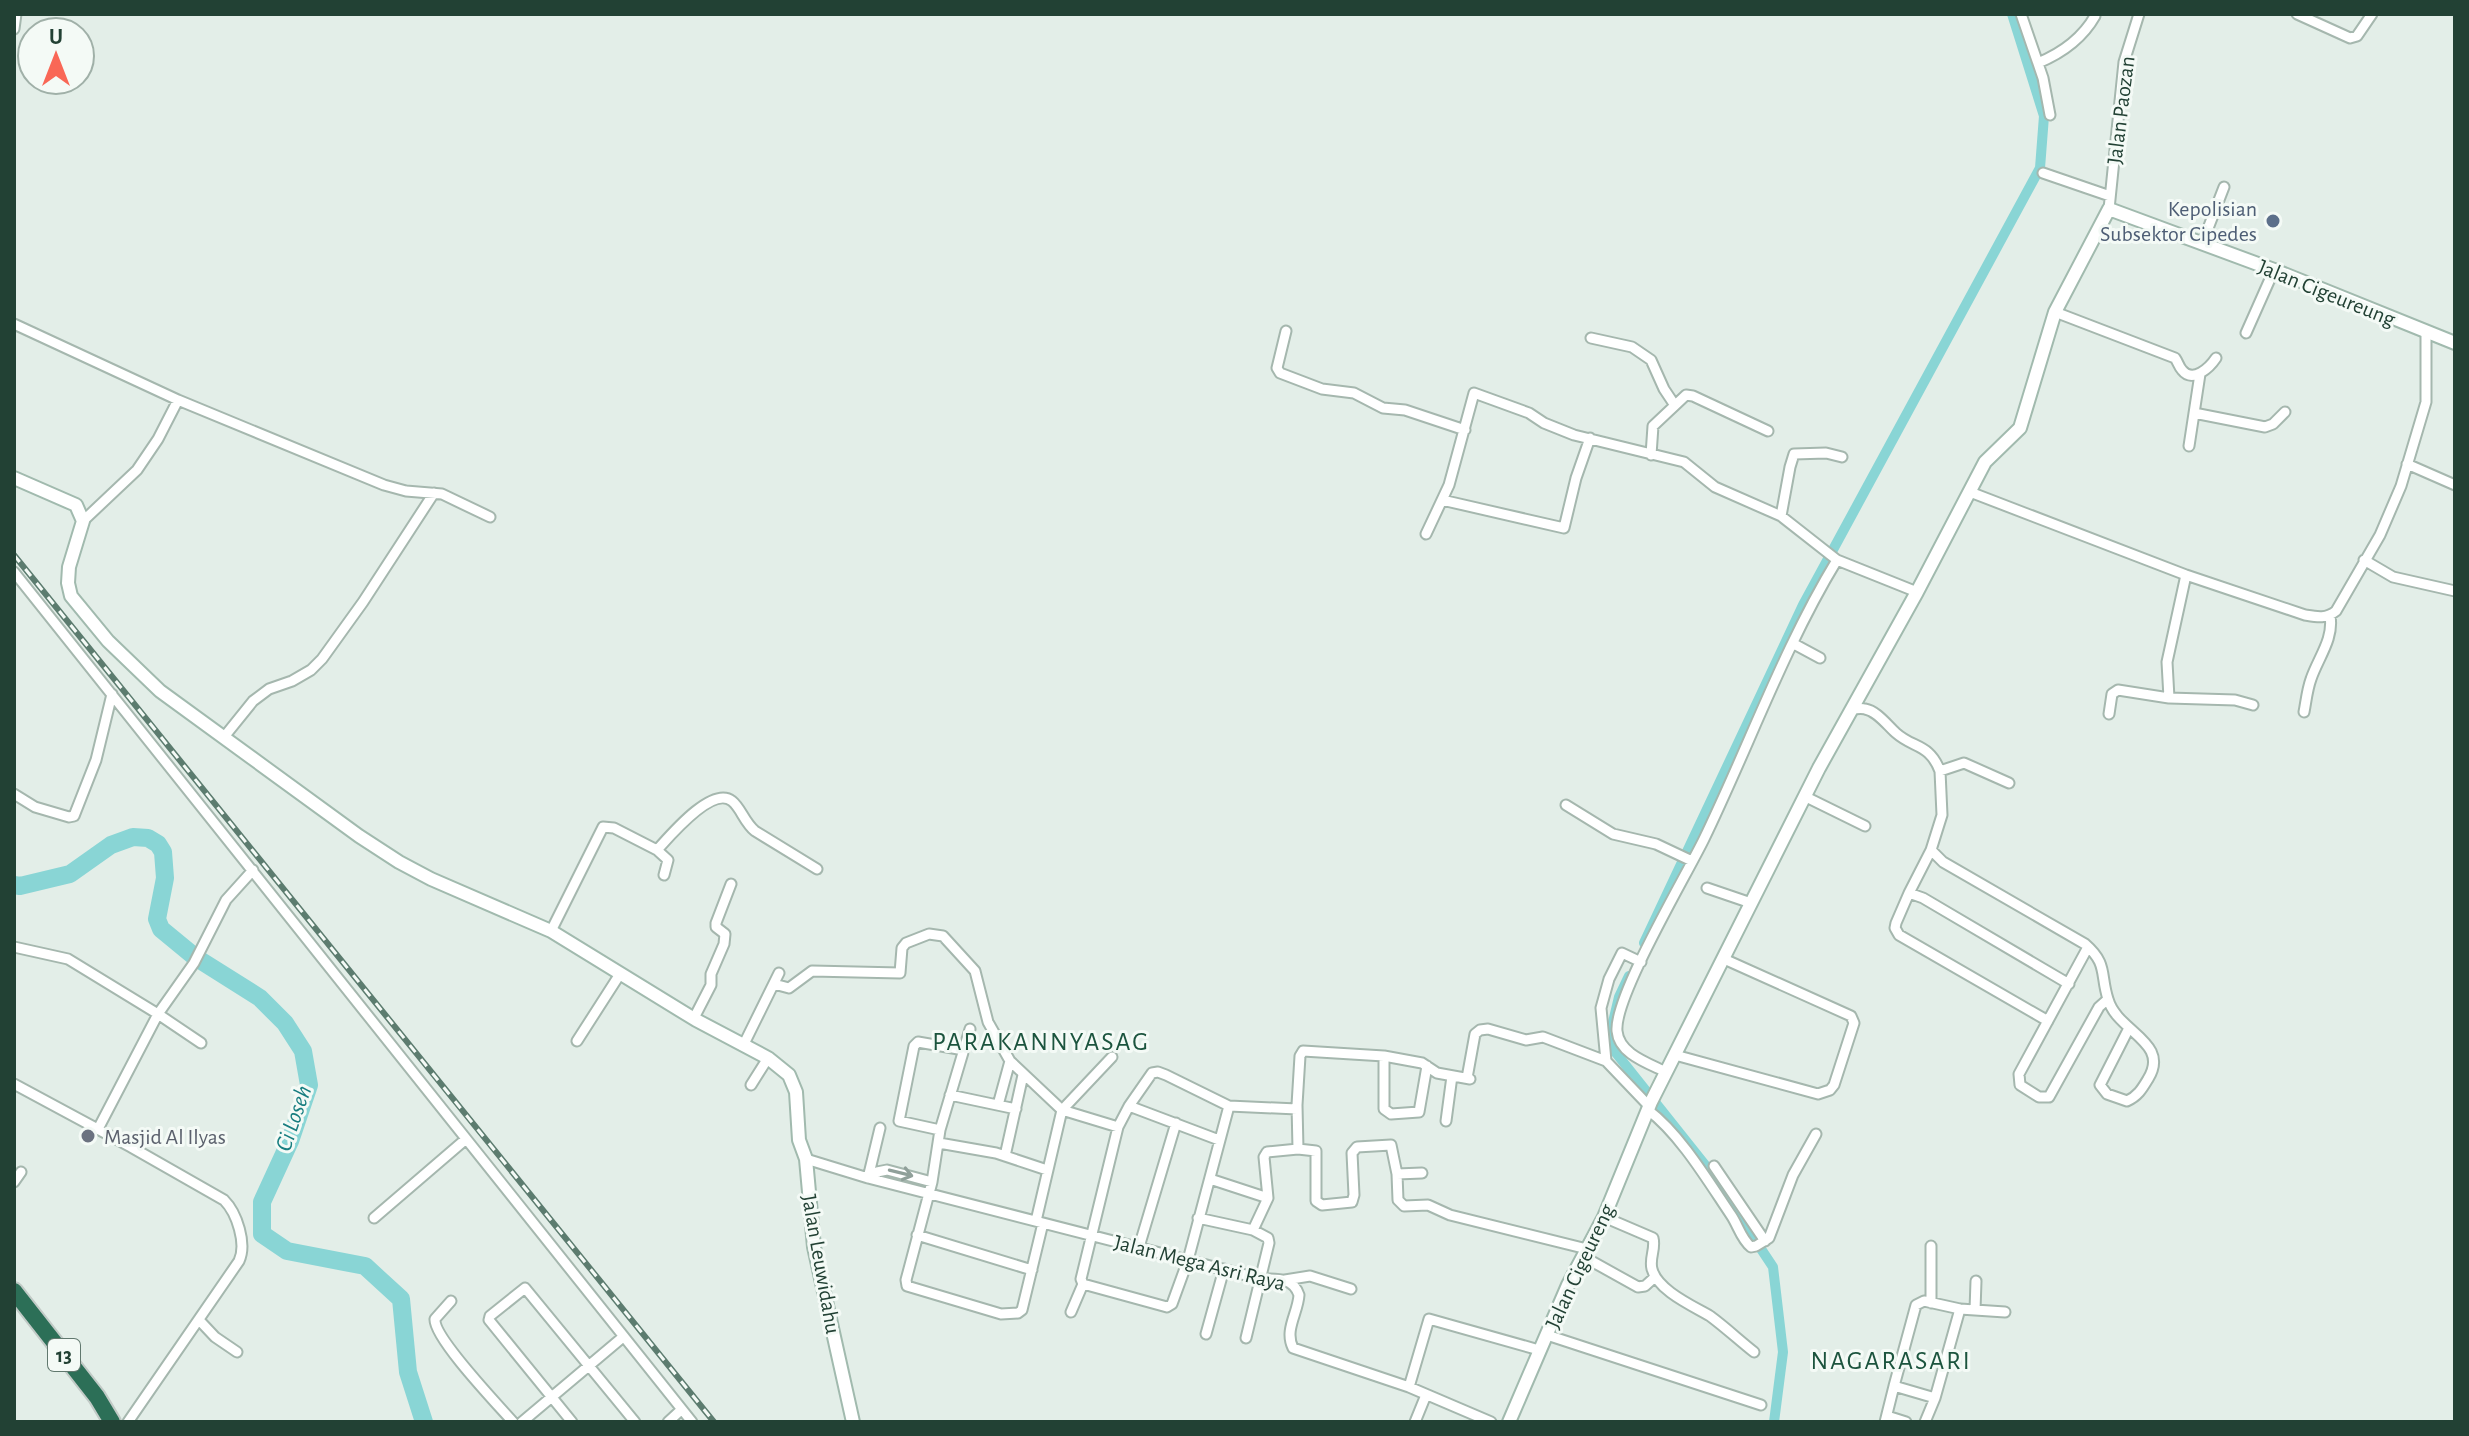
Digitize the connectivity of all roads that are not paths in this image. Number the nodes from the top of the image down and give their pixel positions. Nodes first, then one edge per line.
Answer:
1 (16, 14) edge
2 (2021, 14) edge
3 (2139, 14) edge
4 (2297, 14) edge
5 (2372, 14) edge
6 (2095, 16) dead end
7 (14, 29) edge
8 (2038, 63) junction
9 (2050, 115) dead end
10 (2043, 173) dead end
11 (2224, 187) dead end
12 (2110, 202) junction
13 (2202, 244) junction
14 (2274, 270) junction
15 (2055, 312) junction
16 (14, 324) edge
17 (1286, 331) dead end
18 (2426, 331) junction
19 (2246, 333) dead end
20 (1591, 338) dead end
21 (2455, 343) edge
22 (2216, 358) dead end
23 (2200, 374) junction
24 (178, 400) junction
25 (1674, 404) junction
26 (2285, 412) dead end
27 (2194, 413) junction
28 (1465, 430) junction
29 (1768, 431) dead end
30 (1590, 438) junction
31 (2189, 446) dead end
32 (1651, 455) junction
33 (1842, 457) dead end
34 (2407, 464) junction
35 (14, 478) edge
36 (2455, 485) edge
37 (1970, 492) junction
38 (434, 493) junction
39 (1442, 500) junction
40 (1781, 516) junction
41 (490, 517) dead end
42 (83, 521) junction
43 (1426, 534) dead end
44 (1833, 556) junction
45 (2364, 560) junction
46 (14, 572) edge
47 (2186, 575) junction
48 (2455, 591) edge
49 (1917, 592) junction
50 (2330, 616) junction
51 (1794, 644) junction
52 (1820, 658) dead end
53 (112, 694) junction
54 (2169, 698) junction
55 (2253, 705) dead end
56 (1852, 709) junction
57 (2304, 712) dead end
58 (2109, 714) dead end
59 (224, 737) junction
60 (1940, 771) junction
61 (2009, 783) dead end
62 (14, 794) edge
63 (1804, 796) junction
64 (1566, 805) dead end
65 (1865, 826) dead end
66 (657, 850) junction
67 (1931, 850) junction
68 (1690, 860) junction
69 (817, 869) dead end
70 (253, 870) junction
71 (664, 875) dead end
72 (731, 884) dead end
73 (1707, 888) dead end
74 (1909, 893) junction
75 (1751, 903) junction
76 (551, 931) junction
77 (14, 947) edge
78 (2088, 947) junction
79 (1724, 959) junction
80 (1640, 960) junction
81 (779, 973) dead end
82 (620, 974) junction
83 (774, 984) junction
84 (2069, 984) junction
85 (2108, 999) junction
86 (158, 1014) junction
87 (694, 1018) junction
88 (2048, 1021) junction
89 (2129, 1028) junction
90 (970, 1029) dead end
91 (577, 1041) dead end
92 (201, 1043) dead end
93 (743, 1046) junction
94 (964, 1050) junction
95 (1675, 1055) junction
96 (1384, 1056) junction
97 (1112, 1057) dead end
98 (768, 1058) junction
99 (1010, 1061) junction
100 (1606, 1061) junction
101 (1427, 1066) junction
102 (1666, 1072) junction
103 (1023, 1075) junction
104 (1452, 1076) junction
105 (14, 1084) edge
106 (751, 1085) dead end
107 (950, 1095) junction
108 (1651, 1102) junction
109 (998, 1105) junction
110 (1129, 1106) junction
111 (1229, 1106) junction
112 (1016, 1109) junction
113 (1297, 1109) junction
114 (1062, 1110) junction
115 (1446, 1121) dead end
116 (1176, 1123) junction
117 (1118, 1127) junction
118 (880, 1128) dead end
119 (98, 1129) junction
120 (940, 1130) junction
121 (1816, 1134) dead end
122 (466, 1139) junction
123 (1219, 1140) junction
124 (939, 1143) junction
125 (1298, 1149) junction
126 (1005, 1156) junction
127 (806, 1159) junction
128 (1714, 1166) dead end
129 (1047, 1170) junction
130 (21, 1172) dead end
131 (1422, 1173) dead end
132 (1397, 1174) junction
133 (871, 1178) junction
134 (1210, 1179) junction
135 (14, 1182) edge
136 (932, 1182) junction
137 (929, 1193) junction
138 (1268, 1198) junction
139 (1604, 1217) junction
140 (374, 1218) dead end
141 (1198, 1218) junction
142 (1040, 1222) junction
143 (1253, 1230) junction
144 (917, 1235) junction
145 (1092, 1235) junction
146 (1761, 1243) junction
147 (1931, 1246) dead end
148 (1139, 1247) junction
149 (1586, 1253) junction
150 (1188, 1260) junction
151 (1224, 1269) junction
152 (1032, 1270) junction
153 (1655, 1277) junction
154 (1261, 1279) junction
155 (1285, 1280) junction
156 (1976, 1281) dead end
157 (1083, 1284) junction
158 (1351, 1289) dead end
159 (14, 1291) edge
160 (451, 1301) dead end
161 (1931, 1303) junction
162 (1960, 1309) junction
163 (1975, 1310) junction
164 (1071, 1312) dead end
165 (2005, 1312) dead end
166 (199, 1320) junction
167 (1206, 1334) dead end
168 (1547, 1335) junction
169 (623, 1337) junction
170 (1246, 1338) dead end
171 (1539, 1350) junction
172 (237, 1352) dead end
173 (1754, 1352) dead end
174 (589, 1366) junction
175 (1894, 1386) junction
176 (1409, 1387) junction
177 (1426, 1395) junction
178 (551, 1397) junction
179 (1935, 1398) junction
180 (1761, 1405) dead end
181 (681, 1410) junction
182 (1886, 1419) edge
183 (112, 1422) edge
184 (128, 1422) edge
185 (513, 1422) edge
186 (522, 1422) edge
187 (572, 1422) edge
188 (635, 1422) edge
189 (668, 1422) edge
190 (692, 1422) edge
191 (853, 1422) edge
192 (1415, 1422) edge
193 (1491, 1422) edge
194 (1509, 1422) edge
195 (1906, 1422) edge
196 (1925, 1422) edge

1 - 7 street
2 - 8 street
3 - 12 street, Jalan Paozan
4 - 5 street
6 - 8 street
8 - 9 street
10 - 12 street
11 - 13 street
12 - 13 street, Jalan Cigeureung
12 - 15 street, Jalan Cigeureng
13 - 14 street, Jalan Cigeureung
14 - 18 street, Jalan Cigeureung
14 - 19 street
15 - 23 street
15 - 37 street, Jalan Cigeureng
16 - 24 street
17 - 28 street
18 - 21 street, Jalan Cigeureung
18 - 34 street
20 - 25 street
22 - 23 street
23 - 27 street
24 - 38 street
24 - 42 street
25 - 29 street
25 - 32 street
26 - 27 street
27 - 31 street
28 - 30 street
28 - 39 street
30 - 32 street
30 - 39 street
32 - 40 street
33 - 40 street
34 - 36 street
34 - 45 street
35 - 42 street
37 - 47 street
37 - 49 street, Jalan Cigeureng
38 - 41 street
38 - 59 street
39 - 43 street
40 - 44 street
42 - 59 street
44 - 49 street
44 - 51 street
45 - 48 street
45 - 50 street
46 - 53 street
47 - 50 street
47 - 54 street
49 - 56 street, Jalan Cigeureng
50 - 57 street
51 - 52 street
51 - 68 street
53 - 62 street
53 - 70 street
54 - 55 street
54 - 58 street
56 - 60 street
56 - 63 street, Jalan Cigeureng
59 - 76 street
60 - 61 street
60 - 67 street
63 - 65 street
63 - 75 street, Jalan Cigeureng
64 - 68 street
66 - 69 street
66 - 71 street
66 - 76 street
67 - 74 street
67 - 78 street
68 - 80 street
70 - 86 street
70 - 122 street
72 - 87 street
73 - 75 street
74 - 84 street
74 - 88 street
75 - 79 street, Jalan Cigeureng
76 - 82 street
77 - 86 street
78 - 84 street
78 - 85 street
79 - 95 street, Jalan Cigeureng
79 - 95 street
80 - 100 street
80 - 102 street
81 - 83 street
82 - 87 street
82 - 91 street
83 - 93 street
83 - 99 street
84 - 88 street
85 - 88 street
85 - 89 street
86 - 92 street
86 - 119 street
87 - 93 street
89 - 89 street
90 - 94 street
93 - 98 street
94 - 107 street
94 - 120 street
95 - 102 street, Jalan Cigeureng
96 - 101 street
96 - 101 street
96 - 113 street
97 - 114 street
98 - 106 street
98 - 127 street, Jalan Leuwidahu
99 - 103 street
99 - 109 street
100 - 104 street
100 - 108 street
101 - 104 street
102 - 108 street, Jalan Cigeureng
103 - 112 street
103 - 114 street
104 - 115 street
105 - 119 street
107 - 109 street
107 - 120 street
108 - 139 street, Jalan Cigeureng
108 - 146 street
109 - 112 street
110 - 111 street
110 - 116 street
110 - 117 street
111 - 113 street
111 - 123 street
112 - 126 street
113 - 125 street
114 - 117 street
114 - 129 street
116 - 123 street
116 - 148 street
117 - 145 street
118 - 133 street
119 - 166 street
120 - 124 street
121 - 146 street
122 - 140 street
122 - 169 street
123 - 134 street
124 - 126 street
124 - 136 street
125 - 132 street
125 - 138 street
126 - 129 street
127 - 133 street, Jalan Mega Asri Raya
127 - 191 street, Jalan Leuwidahu
128 - 146 street
129 - 142 street
130 - 135 street
131 - 132 street
132 - 149 street
133 -> 136 street
133 - 137 street, Jalan Mega Asri Raya
134 - 138 street
134 - 141 street
136 - 137 street
137 - 142 street, Jalan Mega Asri Raya
137 - 144 street
138 - 143 street
139 - 149 street, Jalan Cigeureng
139 - 153 street
141 - 143 street
141 - 150 street
142 - 145 street, Jalan Mega Asri Raya
142 - 152 street
143 - 154 street
144 - 152 street
144 - 152 street
145 - 148 street, Jalan Mega Asri Raya
145 - 157 street
147 - 161 street
148 - 150 street, Jalan Mega Asri Raya
149 - 153 street
149 - 168 street, Jalan Cigeureng
150 - 151 street, Jalan Mega Asri Raya
150 - 157 street
151 - 154 street, Jalan Mega Asri Raya
151 - 167 street
153 - 173 street
154 - 155 street, Jalan Mega Asri Raya
154 - 170 street
155 - 158 street
155 - 176 street, Jalan Mega Asri Raya
156 - 163 street
157 - 164 street
159 - 183 highway, 13
160 - 185 street
161 - 162 street
161 - 175 street
162 - 163 street
162 - 179 street
163 - 165 street
166 - 172 street
166 - 184 street
168 - 171 street, Jalan Cigeureng
168 - 180 street
169 - 174 street
169 - 181 street
171 - 176 street
171 - 194 street, Jalan Cigeureng
174 - 178 street
174 - 178 street
174 - 188 street
175 - 179 street
175 - 182 street
176 - 177 street, Jalan Mega Asri Raya
177 - 192 street
177 - 193 street, Jalan Mega Asri Raya
178 - 186 street
178 - 187 street
179 - 196 street
181 - 189 street
181 - 190 street
182 - 195 street

